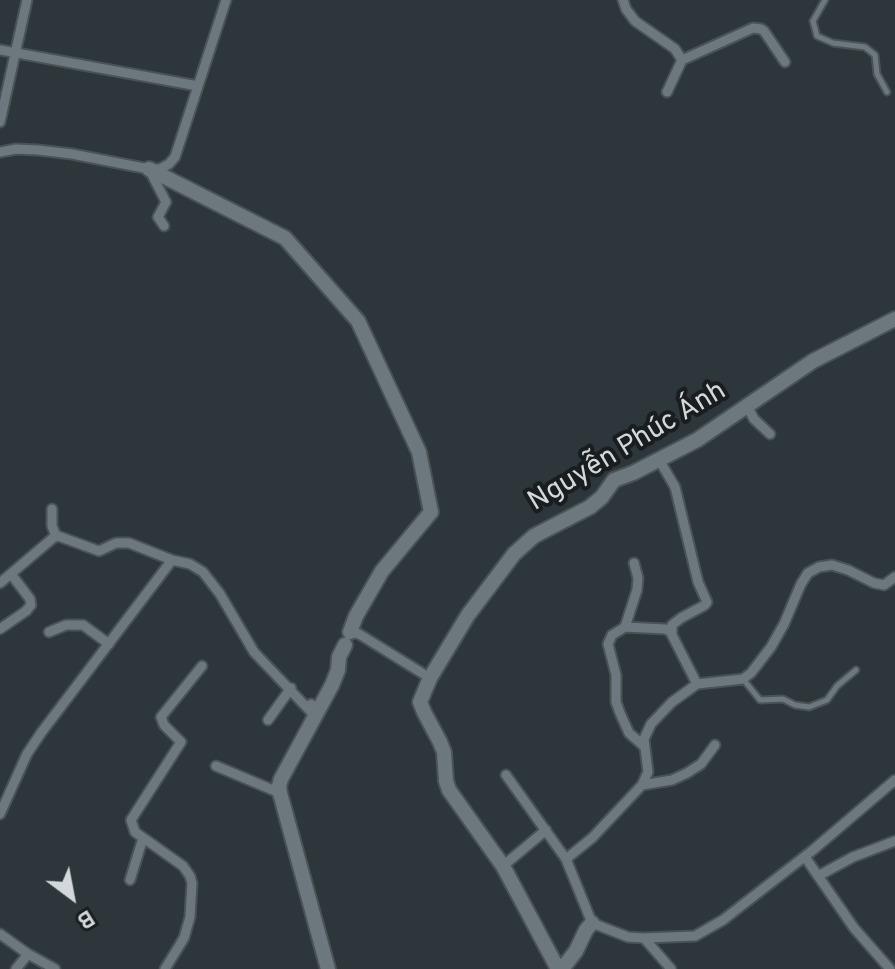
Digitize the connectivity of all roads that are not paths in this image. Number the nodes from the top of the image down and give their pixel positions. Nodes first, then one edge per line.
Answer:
1 (27, 0) edge
2 (211, 0) edge
3 (623, 0) edge
4 (825, 0) edge
5 (225, 1) edge
6 (0, 50) edge
7 (16, 53) junction
8 (682, 60) junction
9 (785, 62) dead end
10 (198, 86) junction
11 (667, 92) dead end
12 (887, 92) dead end
13 (0, 122) edge
14 (0, 152) edge
15 (149, 169) junction
16 (164, 226) dead end
17 (895, 319) edge
18 (747, 406) junction
19 (770, 434) dead end
20 (658, 458) junction
21 (52, 509) dead end
22 (56, 536) junction
23 (172, 560) junction
24 (634, 563) dead end
25 (11, 574) junction
26 (895, 577) edge
27 (0, 583) edge
28 (625, 627) junction
29 (0, 629) edge
30 (49, 632) dead end
31 (672, 632) junction
32 (348, 638) junction
33 (109, 644) junction
34 (202, 666) dead end
35 (856, 670) dead end
36 (430, 678) junction
37 (743, 679) junction
38 (697, 684) junction
39 (291, 688) junction
40 (314, 715) junction
41 (268, 720) dead end
42 (715, 745) dead end
43 (645, 747) junction
44 (216, 766) dead end
45 (506, 775) dead end
46 (895, 780) edge
47 (642, 785) junction
48 (280, 793) junction
49 (0, 814) edge
50 (546, 830) junction
51 (143, 838) junction
52 (895, 841) edge
53 (805, 857) junction
54 (566, 859) junction
55 (503, 866) junction
56 (818, 876) junction
57 (130, 880) dead end
58 (592, 923) junction
59 (0, 934) edge
60 (644, 938) junction
61 (28, 954) junction
62 (16, 969) edge
63 (55, 969) edge
64 (165, 969) edge
65 (328, 969) edge
66 (560, 969) edge
67 (671, 969) edge
68 (890, 969) edge

1 - 7 street
2 - 5 street
3 - 8 street
4 - 12 lane
5 - 10 street
6 - 7 street
7 - 10 street
7 - 13 street
8 - 9 street
8 - 11 street
10 - 15 street
14 - 15 street
15 - 16 street
15 - 32 street
17 - 18 street, Nguyễn Phúc Ánh
18 - 19 street
18 - 20 street, Nguyễn Phúc Ánh
20 - 31 street
20 - 36 street, Nguyễn Phúc Ánh
21 - 22 street
22 - 23 street
22 - 25 street
23 - 33 street
23 - 39 street
24 - 28 street
25 - 27 street
25 - 29 street
26 - 37 street
28 - 31 street
28 - 43 street
30 - 33 street
31 - 38 street
32 - 36 street
32 - 40 street
33 - 49 street
34 - 51 street
35 - 37 lane
36 - 55 street, Nguyễn Phúc Ánh
37 - 38 street
38 - 43 street
39 - 40 street
39 - 41 street
40 - 48 street
42 - 47 street
43 - 47 street
44 - 48 street
45 - 50 street
46 - 53 street
47 - 54 street
48 - 65 street
50 - 54 street
50 - 55 street
51 - 57 street
51 - 64 street
52 - 56 street
53 - 56 street
53 - 60 street
54 - 58 street
55 - 66 street, Nguyễn Phúc Ánh
56 - 68 street
58 - 60 street
58 - 66 street, Nguyễn Phúc Ánh
59 - 61 street
60 - 67 street
61 - 62 street
61 - 63 street

